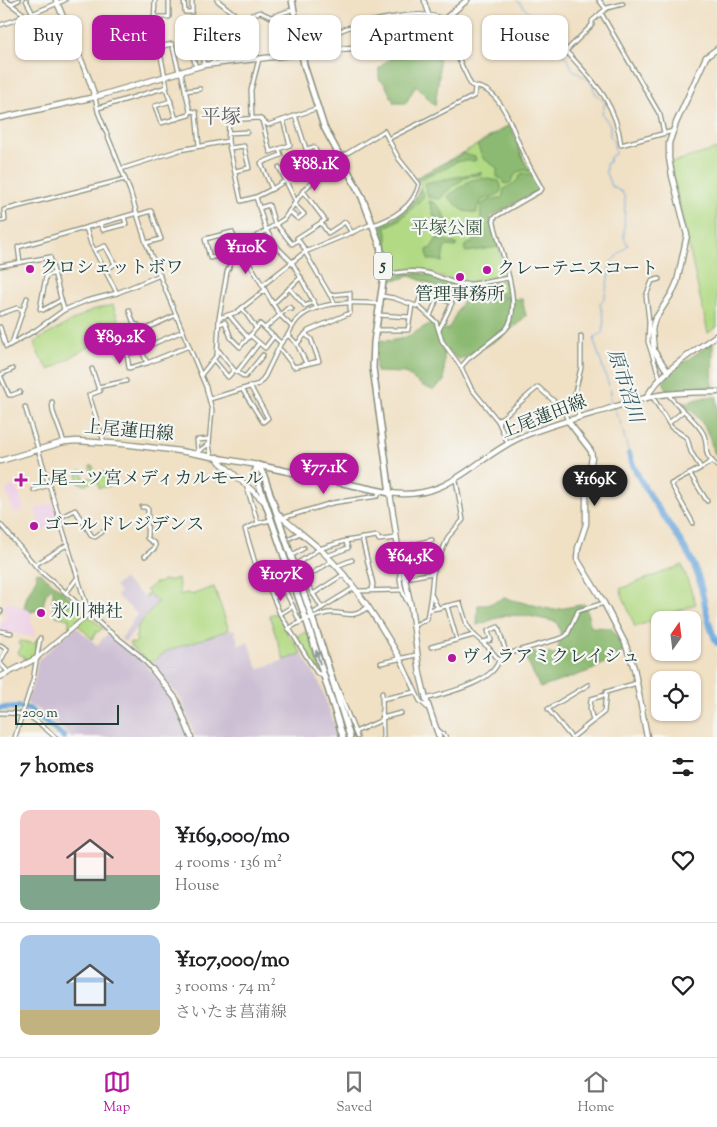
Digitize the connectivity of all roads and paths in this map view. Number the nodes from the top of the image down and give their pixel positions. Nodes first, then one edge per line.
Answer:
1 (5, 0) edge
2 (19, 0) edge
3 (26, 0) edge
4 (65, 0) edge
5 (155, 0) edge
6 (169, 0) edge
7 (184, 0) edge
8 (192, 0) edge
9 (217, 0) edge
10 (292, 0) edge
11 (424, 0) edge
12 (467, 0) edge
13 (599, 0) edge
14 (56, 2) edge
15 (10, 4) junction
16 (623, 4) dead end
17 (294, 9) junction
18 (606, 9) junction
19 (601, 13) junction
20 (33, 14) junction
21 (26, 15) edge
22 (30, 15) edge
23 (155, 15) edge
24 (295, 15) edge
25 (429, 15) edge
26 (450, 15) edge
27 (165, 17) edge
28 (15, 20) edge
29 (0, 25) edge
30 (165, 46) edge
31 (717, 49) edge
32 (269, 58) edge
33 (259, 59) edge
34 (162, 60) edge
35 (194, 60) edge
36 (250, 60) edge
37 (259, 60) edge
38 (304, 60) edge
39 (459, 60) edge
40 (214, 64) junction
41 (204, 65) junction
42 (196, 68) junction
43 (180, 72) junction
44 (165, 77) junction
45 (475, 87) junction
46 (166, 88) junction
47 (200, 89) dead end
48 (185, 91) junction
49 (95, 97) junction
50 (171, 101) junction
51 (98, 108) junction
52 (318, 108) junction
53 (190, 111) junction
54 (295, 116) junction
55 (0, 118) edge
56 (176, 118) junction
57 (252, 118) junction
58 (262, 119) junction
59 (282, 120) junction
60 (674, 131) junction
61 (247, 132) dead end
62 (229, 133) junction
63 (664, 133) junction
64 (388, 139) junction
65 (228, 141) junction
66 (199, 146) junction
67 (230, 148) junction
68 (279, 149) junction
69 (340, 158) junction
70 (279, 167) dead end
71 (121, 169) junction
72 (325, 169) junction
73 (235, 171) junction
74 (125, 179) junction
75 (285, 181) junction
76 (272, 189) junction
77 (303, 191) junction
78 (256, 196) junction
79 (295, 203) junction
80 (259, 208) junction
81 (289, 211) junction
82 (137, 214) junction
83 (124, 217) junction
84 (0, 221) edge
85 (321, 223) junction
86 (100, 224) junction
87 (276, 225) junction
88 (372, 225) junction
89 (86, 228) junction
90 (266, 230) junction
91 (352, 233) junction
92 (298, 240) junction
93 (146, 243) junction
94 (236, 243) junction
95 (95, 250) junction
96 (240, 252) junction
97 (306, 252) junction
98 (20, 262) junction
99 (292, 262) junction
100 (0, 266) edge
101 (106, 270) junction
102 (55, 273) junction
103 (160, 275) junction
104 (384, 275) junction
105 (301, 277) junction
106 (509, 278) junction
107 (659, 279) dead end
108 (263, 285) junction
109 (289, 288) junction
110 (265, 290) junction
111 (117, 293) junction
112 (330, 295) junction
113 (382, 296) junction
114 (438, 297) junction
115 (27, 298) dead end
116 (61, 300) junction
117 (314, 302) junction
118 (349, 303) junction
119 (273, 304) junction
120 (335, 304) junction
121 (380, 304) junction
122 (412, 305) junction
123 (417, 306) junction
124 (242, 308) junction
125 (317, 308) junction
126 (23, 310) junction
127 (64, 310) junction
128 (129, 310) dead end
129 (292, 310) dead end
130 (0, 314) edge
131 (176, 315) junction
132 (229, 315) junction
133 (280, 315) junction
134 (378, 315) junction
135 (430, 316) junction
136 (410, 317) junction
137 (219, 318) junction
138 (219, 324) junction
139 (0, 327) edge
140 (292, 327) junction
141 (256, 328) junction
142 (265, 328) junction
143 (376, 330) junction
144 (439, 330) junction
145 (182, 331) junction
146 (140, 332) junction
147 (135, 334) junction
148 (306, 334) junction
149 (288, 335) junction
150 (717, 335) edge
151 (249, 336) junction
152 (274, 336) junction
153 (581, 336) dead end
154 (259, 343) junction
155 (281, 343) junction
156 (12, 344) junction
157 (297, 344) junction
158 (106, 346) dead end
159 (189, 346) junction
160 (279, 349) junction
161 (141, 350) junction
162 (218, 350) junction
163 (263, 355) dead end
164 (214, 360) junction
165 (147, 363) junction
166 (306, 363) junction
167 (460, 367) junction
168 (13, 369) dead end
169 (92, 369) dead end
170 (236, 371) junction
171 (668, 372) junction
172 (0, 375) edge
173 (202, 376) junction
174 (661, 379) junction
175 (126, 381) dead end
176 (250, 386) junction
177 (98, 387) junction
178 (242, 389) junction
179 (20, 392) dead end
180 (717, 392) edge
181 (668, 394) junction
182 (652, 396) junction
183 (646, 398) junction
184 (210, 399) junction
185 (52, 402) dead end
186 (25, 407) dead end
187 (682, 412) junction
188 (579, 417) junction
189 (498, 421) junction
190 (568, 421) junction
191 (669, 423) junction
192 (209, 439) junction
193 (64, 442) junction
194 (104, 442) junction
195 (209, 444) junction
196 (508, 444) junction
197 (38, 450) junction
198 (197, 452) junction
199 (211, 456) junction
200 (218, 457) junction
201 (0, 461) edge
202 (712, 462) junction
203 (257, 465) junction
204 (717, 466) edge
205 (701, 468) junction
206 (690, 474) junction
207 (456, 480) junction
208 (49, 485) junction
209 (247, 486) junction
210 (34, 490) dead end
211 (379, 491) junction
212 (390, 493) junction
213 (265, 502) junction
214 (707, 502) dead end
215 (142, 507) dead end
216 (59, 518) junction
217 (277, 519) junction
218 (258, 523) junction
219 (693, 523) dead end
220 (0, 524) edge
221 (102, 532) dead end
222 (300, 533) junction
223 (280, 535) junction
224 (290, 538) dead end
225 (362, 538) junction
226 (397, 538) junction
227 (432, 540) dead end
228 (345, 541) junction
229 (68, 544) junction
230 (304, 548) dead end
231 (399, 548) junction
232 (319, 549) junction
233 (145, 556) dead end
234 (290, 556) junction
235 (326, 556) junction
236 (352, 560) dead end
237 (332, 561) junction
238 (402, 562) junction
239 (35, 565) junction
240 (294, 565) junction
241 (337, 566) junction
242 (288, 569) junction
243 (433, 573) junction
244 (344, 574) junction
245 (278, 575) junction
246 (78, 577) junction
247 (406, 578) junction
248 (302, 580) junction
249 (266, 583) junction
250 (356, 589) junction
251 (372, 590) junction
252 (401, 590) junction
253 (286, 591) junction
254 (66, 593) junction
255 (313, 594) junction
256 (431, 594) junction
257 (273, 598) junction
258 (604, 603) junction
259 (293, 606) junction
260 (447, 606) junction
261 (368, 607) junction
262 (411, 607) junction
263 (322, 608) junction
264 (438, 608) junction
265 (429, 610) junction
266 (89, 614) junction
267 (280, 614) junction
268 (311, 616) junction
269 (300, 622) junction
270 (414, 626) junction
271 (288, 629) junction
272 (0, 631) edge
273 (11, 633) dead end
274 (474, 635) junction
275 (40, 638) dead end
276 (457, 640) junction
277 (482, 642) junction
278 (0, 645) edge
279 (431, 647) dead end
280 (323, 650) junction
281 (416, 655) junction
282 (507, 655) junction
283 (37, 658) junction
284 (400, 658) junction
285 (498, 660) junction
286 (0, 662) edge
287 (381, 663) dead end
288 (152, 668) joint
289 (9, 673) junction
290 (324, 676) junction
291 (0, 677) edge
292 (637, 683) junction
293 (588, 685) dead end
294 (416, 692) junction
295 (382, 694) dead end
296 (604, 695) junction
297 (382, 700) junction
298 (426, 700) junction
299 (429, 708) junction
300 (22, 712) junction
301 (0, 713) edge
302 (400, 713) dead end
303 (382, 719) junction
304 (593, 721) junction
305 (435, 727) junction
306 (355, 732) junction
307 (15, 737) edge
308 (56, 737) edge
309 (191, 737) edge
310 (343, 737) edge
311 (350, 737) edge
312 (357, 737) edge
313 (382, 737) edge
314 (439, 737) edge
315 (446, 737) edge
316 (572, 737) edge
317 (647, 737) edge

1 - 15 street
2 - 15 street
3 - 20 street
4 - 14 street
5 - 23 street
6 - 27 street
7 - 8 street
9 - 17 street
10 - 17 main road, 5
11 - 25 street
12 - 26 street
13 - 18 street
14 - 20 street
14 - 49 street
15 - 21 street
16 - 18 street
17 - 24 main road, 5
18 - 19 street
19 - 63 street
19 - 63 street
20 - 22 street
28 - 29 street
30 - 43 street
31 - 60 street
32 - 33 street
34 - 44 street
35 - 42 street
36 - 40 street
37 - 57 street
38 - 52 main road, 5
39 - 45 street
40 - 41 street
40 - 41 street
41 - 42 street
42 - 43 street
43 - 44 street
43 - 48 street
44 - 46 street
44 - 49 street
45 - 64 street
45 - 106 street
46 - 50 street
46 - 51 street
47 - 48 street
48 - 53 street
49 - 51 street
49 - 55 street
50 - 56 street
50 - 56 street
51 - 71 street
52 - 54 street
52 - 69 main road, 5
53 - 56 street
53 - 66 street
54 - 59 street
54 - 72 street
57 - 58 street
57 - 62 street
58 - 59 street
58 - 68 street
59 - 68 street
60 - 63 street
60 - 171 street
61 - 62 street
62 - 65 street
64 - 69 street
64 - 88 street
65 - 66 street
65 - 67 street
66 - 71 street
67 - 73 street
67 - 73 street
68 - 76 street
69 - 72 street
69 - 88 main road, 5
70 - 75 street
71 - 74 street
72 - 77 street
73 - 78 street
74 - 82 street
74 - 84 street
75 - 76 street
75 - 79 street
76 - 78 street
77 - 79 street
77 - 85 street
78 - 80 street
79 - 81 street
79 - 81 street
80 - 87 street
80 - 90 street
81 - 87 street
82 - 83 street
82 - 93 street
82 - 93 street
83 - 86 street
83 - 86 street
85 - 91 street
85 - 92 street
86 - 89 street
87 - 90 street
87 - 92 street
88 - 91 street
88 - 104 main road, 5
89 - 95 street
89 - 98 street
90 - 96 street
90 - 99 street
91 - 97 street
92 - 97 street
93 - 103 street
94 - 94 street
94 - 96 street
95 - 101 street
95 - 101 street
96 - 108 street
96 - 137 street
97 - 99 street
97 - 112 street
98 - 100 street
98 - 102 street
99 - 105 street
99 - 108 street
101 - 111 street
102 - 116 street
102 - 116 street
103 - 111 street
103 - 131 street
104 - 106 street
104 - 113 main road, 5
105 - 109 street
105 - 117 street
106 - 167 street
107 - 174 street
108 - 110 street
109 - 117 street
109 - 119 street
110 - 119 street
110 - 124 street
111 - 127 street
112 - 118 street
112 - 120 street
113 - 121 main road, 5
113 - 122 street
114 - 123 street
114 - 135 street
114 - 144 street
115 - 126 street
116 - 127 street
117 - 125 street
118 - 120 street
118 - 121 street
118 - 148 street
119 - 133 street
120 - 125 street
121 - 134 main road, 5
122 - 123 street
122 - 136 street
123 - 135 street
124 - 132 street
124 - 141 street
125 - 140 street
126 - 130 street
126 - 156 street
127 - 156 street
128 - 146 street
129 - 133 street
131 - 145 street
131 - 146 street
132 - 137 street
132 - 151 street
133 - 140 street
133 - 142 street
134 - 136 street
134 - 143 main road, 5
135 - 144 street
136 - 143 street
137 - 138 street
138 - 151 street
138 - 162 street
139 - 156 street
140 - 149 street
141 - 142 street
141 - 151 street
142 - 152 street
143 - 212 main road, 5
144 - 167 street
145 - 159 street
145 - 161 street
146 - 147 street
147 - 158 street
147 - 161 street
148 - 157 street
148 - 166 street
149 - 155 street
149 - 157 street
150 - 171 street
151 - 154 street
152 - 154 street
152 - 155 street
153 - 188 street
154 - 170 street
155 - 160 street
157 - 166 street
159 - 165 street
159 - 173 street
160 - 166 street
160 - 176 street
161 - 165 street
161 - 165 street
162 - 164 street
162 - 170 street
163 - 170 street
164 - 170 street
164 - 173 street
167 - 189 street
168 - 172 street
169 - 177 street
171 - 174 street
172 - 179 street
173 - 184 street
174 - 183 street
175 - 177 street
176 - 178 street
176 - 178 street
177 - 194 street
178 - 184 street
180 - 181 street, 上尾蓮田線
181 - 182 street, 上尾蓮田線
181 - 187 street
182 - 183 street, 上尾蓮田線
182 - 191 street
183 - 188 street, 上尾蓮田線
184 - 192 street
185 - 193 street
186 - 197 street
187 - 191 street
187 - 202 street
188 - 190 street, 上尾蓮田線
189 - 190 street
189 - 196 street
190 - 196 street, 上尾蓮田線
190 - 258 street
191 - 205 street
192 - 195 street
192 - 198 street
193 - 194 street, 上尾蓮田線
193 - 197 street, 上尾蓮田線
194 - 198 street, 上尾蓮田線
195 - 198 street
195 - 199 street
196 - 207 street, 上尾蓮田線
197 - 201 street, 上尾蓮田線
197 - 208 street
198 - 199 street, 上尾蓮田線
199 - 200 street, 上尾蓮田線
200 - 203 street, 上尾蓮田線
200 - 209 street
202 - 204 street
202 - 205 street
203 - 211 main road
203 - 213 main road
203 - 217 main road
205 - 206 street
206 - 214 street
206 - 219 street
207 - 212 street, 上尾蓮田線
207 - 243 street
208 - 210 street
208 - 216 street
209 - 213 street
209 - 218 street
211 - 212 main road
211 - 217 street
212 - 226 street
213 - 217 main road
215 - 233 street
216 - 221 street
216 - 229 street
217 - 218 street
217 - 222 street
217 - 223 main road
218 - 249 street
220 - 239 street
222 - 224 street
222 - 232 street
223 - 234 main road
223 - 242 main road
225 - 226 street
225 - 228 street
225 - 251 street
226 - 231 street
227 - 231 street
228 - 232 street
228 - 235 street
229 - 239 street
229 - 246 street
230 - 234 street
231 - 238 street
232 - 235 street
232 - 240 street
234 - 240 main road
235 - 237 street
236 - 241 street
237 - 241 street
237 - 248 street
238 - 247 street
238 - 252 street
239 - 254 street
240 - 248 main road
241 - 244 street
242 - 245 street
242 - 268 main road
243 - 247 street
243 - 256 street
244 - 250 street
244 - 255 street
245 - 249 street
245 - 253 street
246 - 254 street
246 - 266 street
247 - 262 street
248 - 255 street
248 - 268 main road
249 - 257 street
250 - 251 street
250 - 261 street
250 - 263 street
251 - 252 street
252 - 262 street
253 - 257 street
253 - 259 street
254 - 266 street
255 - 263 street
256 - 264 street
256 - 265 street
257 - 267 street
258 - 282 street
258 - 292 street
259 - 267 street
259 - 269 street
260 - 264 street
260 - 274 street
260 - 276 street
261 - 268 street
261 - 284 street
262 - 270 street
263 - 268 street
264 - 265 street
265 - 270 street
266 - 283 street
266 - 288 street
267 - 271 street
268 - 269 street
268 - 280 main road
290 -> 268 main road
269 - 271 street
270 - 281 street
271 - 290 street
272 - 273 street
274 - 276 street
274 - 277 street
275 - 283 street
276 - 279 street
277 - 282 street
277 - 285 street
278 - 286 street
280 - 306 street
280 - 311 main road
281 - 284 street
281 - 298 street
282 - 285 street
283 - 289 street
283 - 300 street
284 - 287 street
284 - 294 street
285 - 298 street
286 - 289 street
288 - 309 street
289 - 291 street
290 - 310 main road
292 - 296 street
292 - 317 street
293 - 316 street
294 - 297 street
294 - 299 street
295 - 297 street
296 - 304 street
296 - 304 street
297 - 303 street
298 - 299 street
299 - 305 street
300 - 301 street
300 - 307 street
300 - 308 street
302 - 303 street
303 - 306 street
303 - 313 street
304 - 316 street
305 - 314 street
305 - 315 street
306 - 312 street

